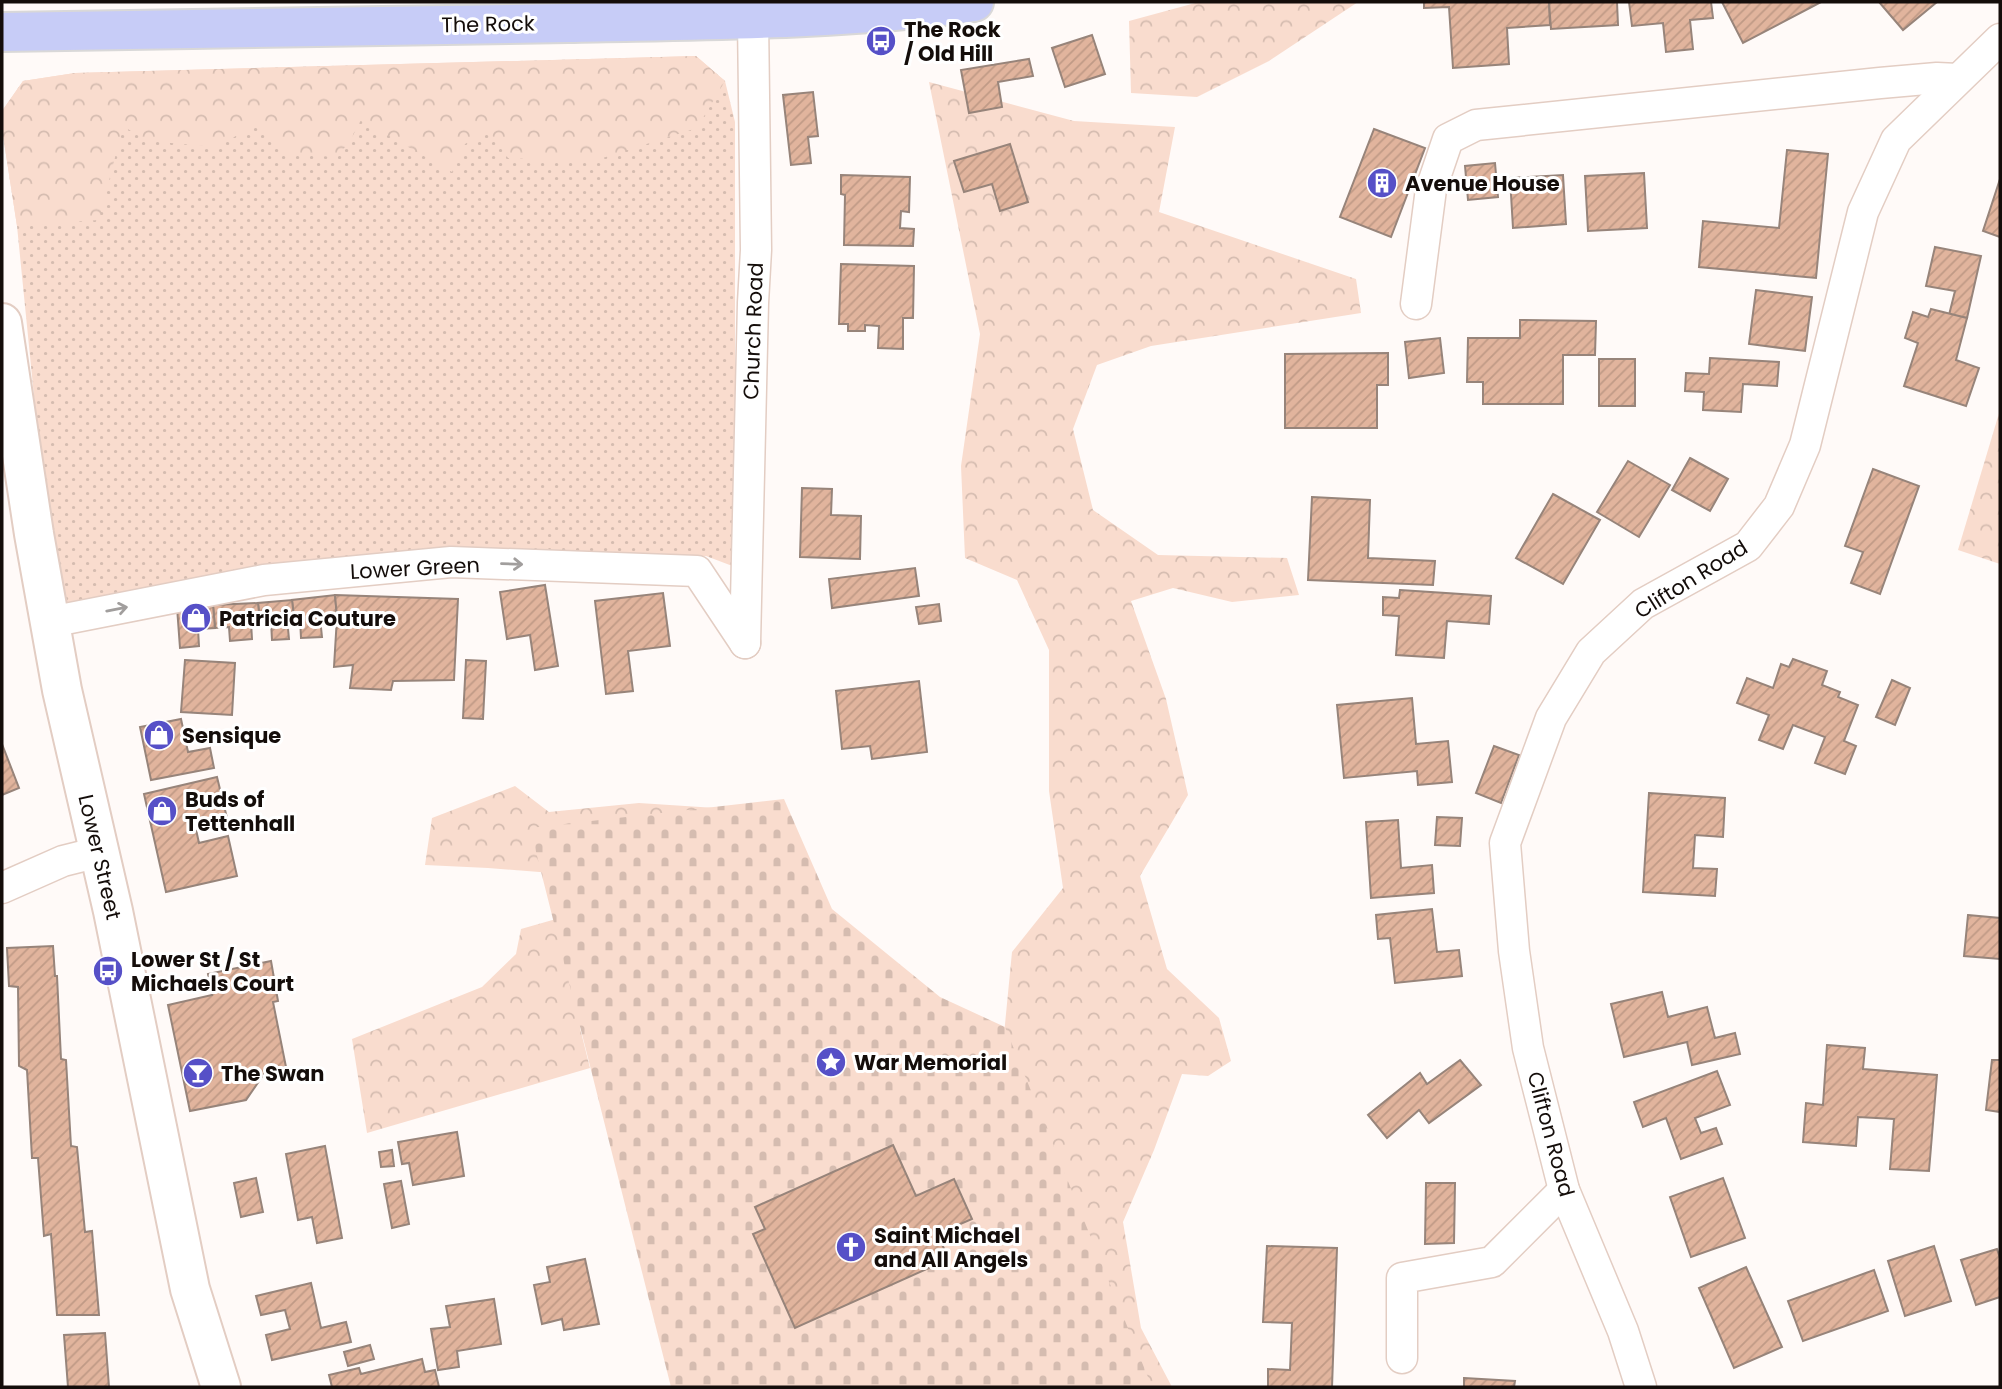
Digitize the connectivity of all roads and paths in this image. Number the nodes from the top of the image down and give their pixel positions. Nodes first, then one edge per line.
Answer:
1 (974, 2) edge
2 (753, 10) edge
3 (2, 32) edge
4 (2000, 39) edge
5 (1958, 79) junction
6 (1416, 304) dead end
7 (2, 323) edge
8 (50, 622) junction
9 (745, 643) joint
10 (99, 852) junction
11 (2, 888) edge
12 (1564, 1190) junction
13 (1402, 1358) dead end
14 (221, 1387) edge
15 (1640, 1387) edge

1 - 2 highway, The Rock
2 - 3 highway, The Rock
2 - 9 street, Church Road
4 - 5 street, Clifton Road
5 - 6 street
5 - 12 street, Clifton Road
7 - 8 street, Lower Street
8 -> 9 street, Lower Green
8 - 10 street, Lower Street
10 - 11 street
10 - 14 street, Lower Street
12 - 13 street
12 - 15 street, Clifton Road

